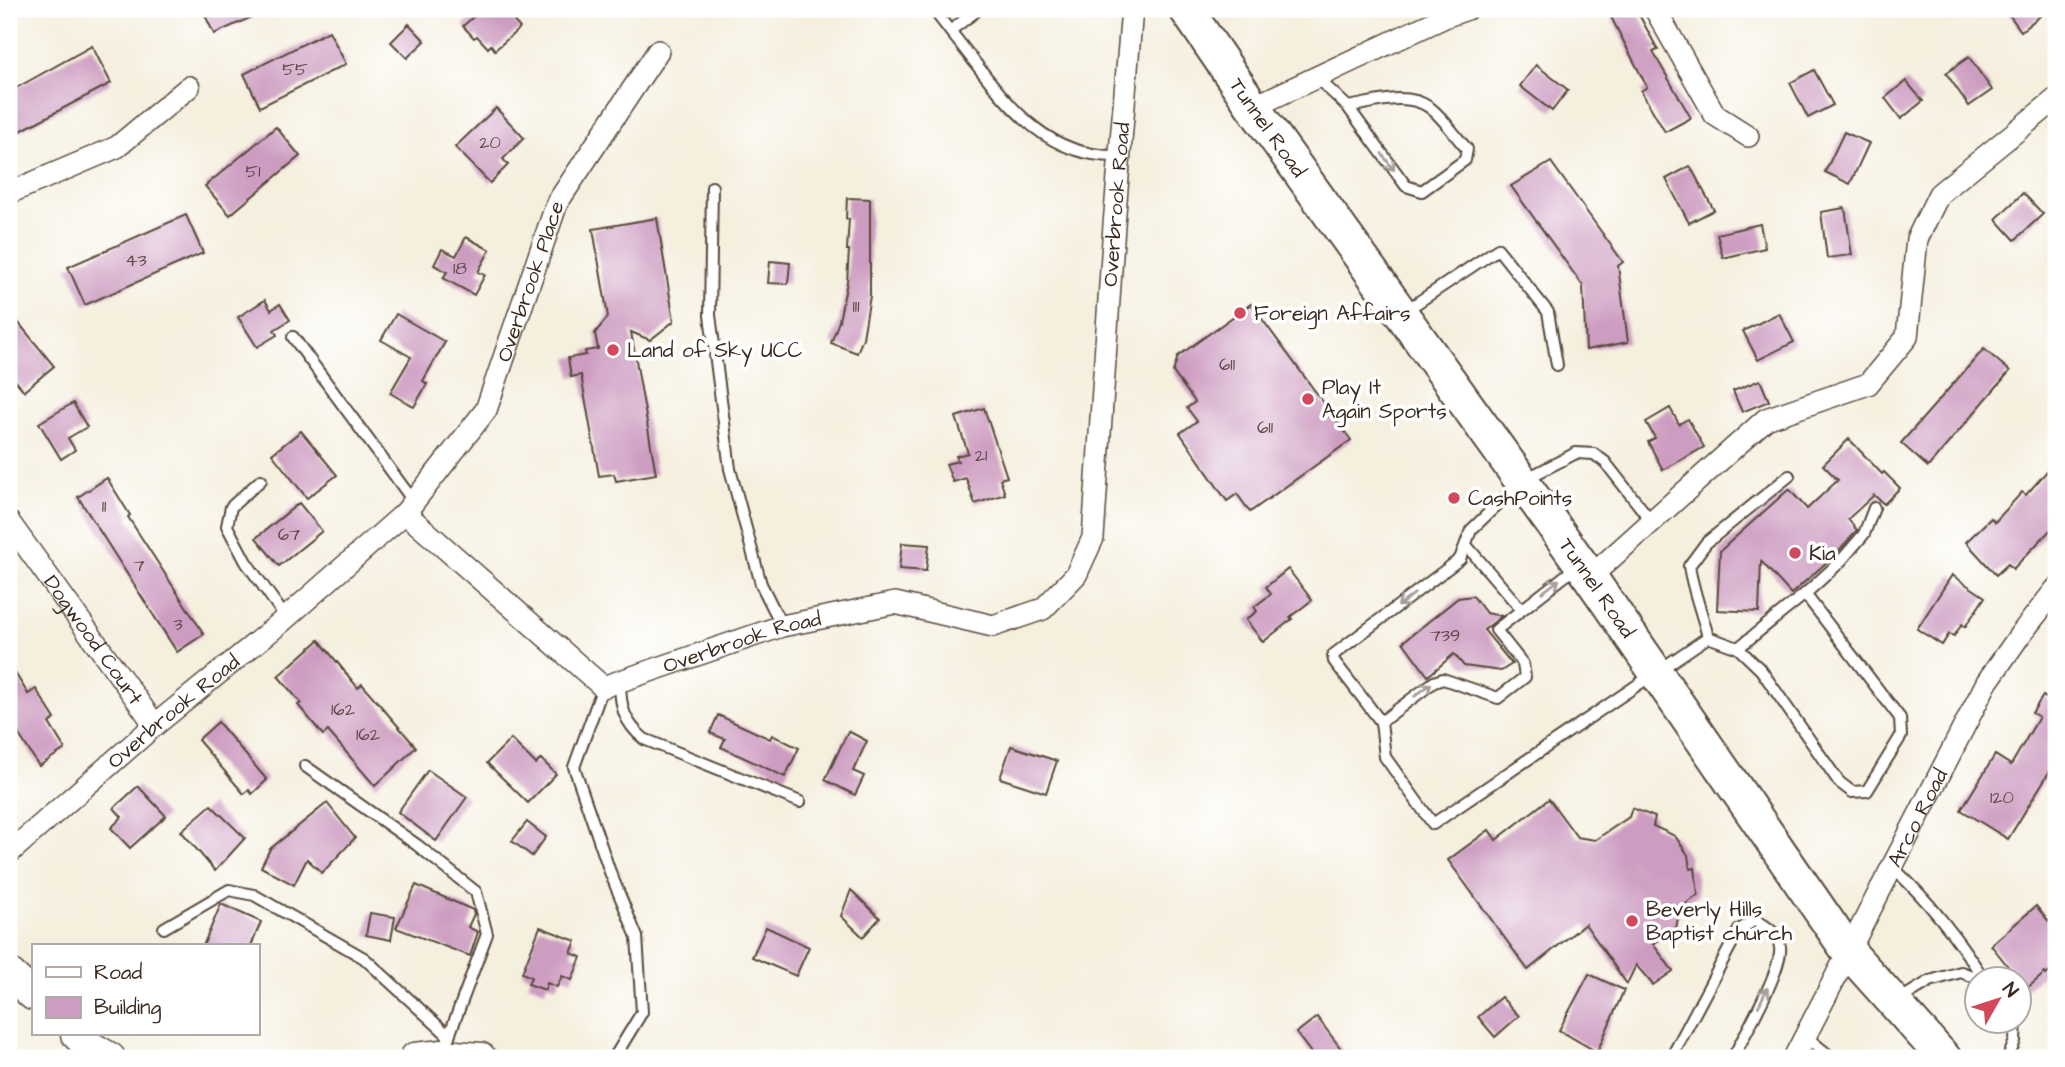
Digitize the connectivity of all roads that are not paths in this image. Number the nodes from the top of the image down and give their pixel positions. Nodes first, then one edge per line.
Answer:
1 (933, 9) edge
2 (979, 9) edge
3 (1132, 9) edge
4 (1186, 9) edge
5 (1467, 9) edge
6 (1655, 9) edge
7 (950, 31) junction
8 (658, 51) dead end
9 (1316, 77) junction
10 (190, 87) dead end
11 (2056, 99) edge
12 (1253, 107) junction
13 (1348, 107) junction
14 (1748, 136) dead end
15 (1120, 156) junction
16 (712, 187) dead end
17 (9, 193) edge
18 (1402, 313) junction
19 (293, 337) dead end
20 (1557, 365) dead end
21 (1789, 475) dead end
22 (261, 480) dead end
23 (1522, 481) junction
24 (410, 508) junction
25 (1874, 508) dead end
26 (9, 522) edge
27 (1652, 522) junction
28 (1466, 545) junction
29 (1585, 570) junction
30 (2056, 589) edge
31 (1805, 594) junction
32 (1521, 609) junction
33 (286, 618) junction
34 (782, 626) junction
35 (1708, 638) junction
36 (1738, 648) junction
37 (1655, 672) junction
38 (612, 684) junction
39 (1381, 722) junction
40 (155, 725) junction
41 (305, 766) dead end
42 (800, 802) dead end
43 (9, 853) edge
44 (1892, 867) junction
45 (163, 928) dead end
46 (1848, 951) junction
47 (1974, 965) edge
48 (9, 973) edge
49 (1964, 973) edge
50 (32, 994) edge
51 (1894, 1003) junction
52 (77, 1036) edge
53 (1805, 1036) junction
54 (2015, 1036) edge
55 (435, 1050) edge
56 (110, 1058) edge
57 (481, 1058) edge
58 (614, 1058) edge
59 (1671, 1058) edge
60 (1733, 1058) edge
61 (1794, 1058) edge
62 (1832, 1058) edge
63 (1944, 1058) edge
64 (2008, 1058) edge

1 - 7 lane
2 - 7 lane
3 - 15 street, Overbrook Road
4 - 12 main road, Tunnel Road
5 - 9 street
6 - 14 street
7 - 15 lane
8 - 24 street, Overbrook Place
9 - 12 street
9 - 13 lane
10 - 17 street
11 - 27 street
12 - 18 main road, Tunnel Road
13 -> 13 lane
15 - 34 street, Overbrook Road
16 - 34 lane
18 - 20 lane
18 - 23 main road, Tunnel Road
19 - 24 lane
21 - 35 lane
22 - 33 lane
23 - 27 lane
23 - 28 lane
23 - 29 main road, Tunnel Road
24 - 33 street, Overbrook Road
24 - 38 street
25 - 31 lane
26 - 40 street, Dogwood Court
27 - 29 street
28 - 32 lane
28 -> 39 lane
32 -> 29 lane
29 - 37 main road, Tunnel Road
30 - 44 street, Arco Road
31 - 36 lane
31 - 36 lane
39 -> 32 lane
33 - 40 street, Overbrook Road
34 - 38 street, Overbrook Road
35 - 36 lane
35 - 37 lane
37 - 39 lane
37 - 46 main road, Tunnel Road
38 - 42 lane
38 - 58 lane
40 - 43 street, Overbrook Road
41 - 55 lane
44 - 46 street, Arco Road
44 - 47 lane
45 - 55 lane
46 - 51 main road, Tunnel Road
46 - 53 street, Arco Road
48 - 50 street
49 - 51 lane
51 - 63 main road, Tunnel Road
52 - 56 street
53 - 61 street, Arco Road
53 - 62 lane
54 - 64 lane
55 - 57 street
60 -> 59 lane

